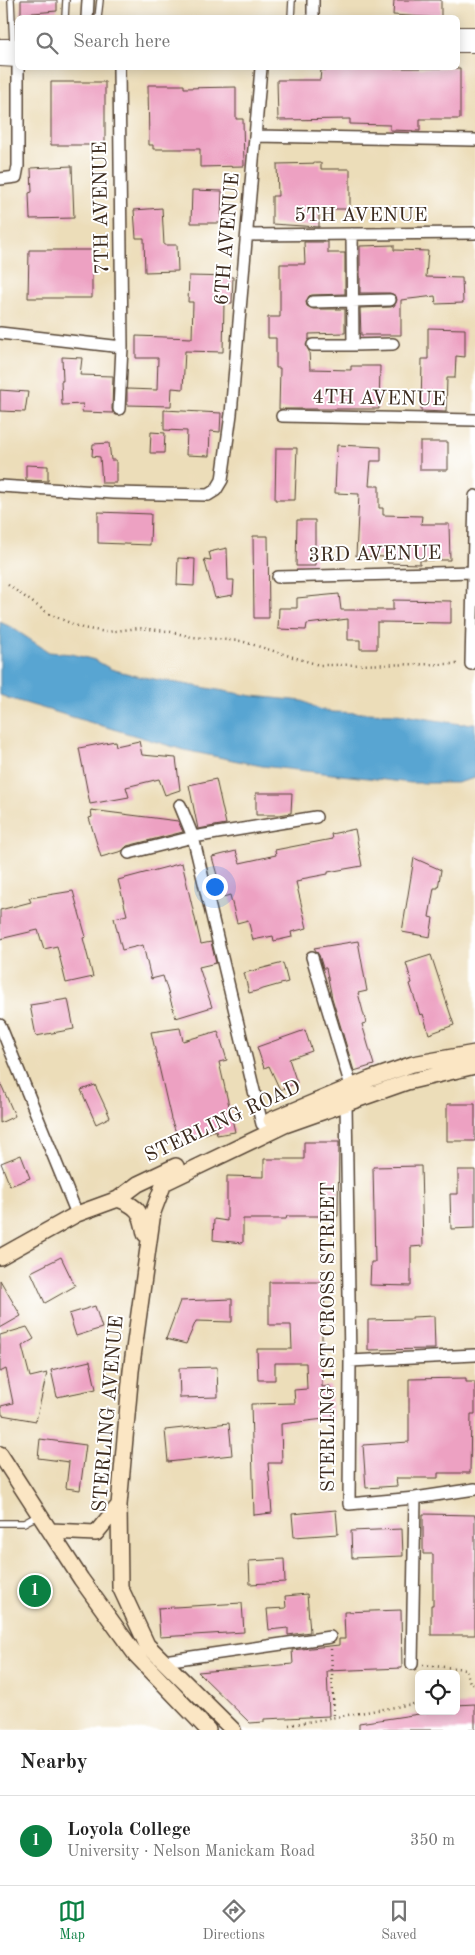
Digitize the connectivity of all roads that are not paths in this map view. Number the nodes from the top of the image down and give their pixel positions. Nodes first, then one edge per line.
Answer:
1 (11, 0) edge
2 (66, 0) edge
3 (88, 0) edge
4 (100, 0) edge
5 (292, 0) edge
6 (313, 0) edge
7 (65, 15) edge
8 (86, 15) edge
9 (98, 15) edge
10 (291, 15) edge
11 (313, 15) edge
12 (15, 30) edge
13 (460, 34) edge
14 (475, 34) edge
15 (460, 45) edge
16 (475, 45) edge
17 (14, 56) edge
18 (0, 59) edge
19 (119, 70) edge
20 (261, 70) edge
21 (255, 136) junction
22 (475, 140) edge
23 (0, 179) edge
24 (475, 233) edge
25 (352, 234) junction
26 (247, 235) junction
27 (390, 300) dead end
28 (352, 301) junction
29 (312, 302) dead end
30 (0, 333) edge
31 (393, 344) dead end
32 (313, 345) dead end
33 (353, 345) junction
34 (122, 347) junction
35 (119, 409) dead end
36 (282, 416) dead end
37 (475, 420) edge
38 (0, 486) edge
39 (475, 496) edge
40 (473, 572) junction
41 (278, 577) dead end
42 (471, 664) road end
43 (180, 805) dead end
44 (316, 818) dead end
45 (193, 837) junction
46 (129, 853) dead end
47 (312, 957) dead end
48 (0, 1025) edge
49 (475, 1053) edge
50 (475, 1066) edge
51 (351, 1086) junction
52 (346, 1104) junction
53 (262, 1124) junction
54 (164, 1183) joint
55 (118, 1199) junction
56 (76, 1214) junction
57 (148, 1247) junction
58 (0, 1257) edge
59 (475, 1355) edge
60 (350, 1361) junction
61 (0, 1454) edge
62 (475, 1489) edge
63 (415, 1498) junction
64 (118, 1505) junction
65 (39, 1515) junction
66 (0, 1523) edge
67 (51, 1531) junction
68 (330, 1637) road end
69 (164, 1661) junction
70 (412, 1664) road end
71 (208, 1730) edge
72 (233, 1730) edge

1 - 12 lane
2 - 7 lane
3 - 8 street
4 - 9 lane
5 - 10 lane
6 - 11 street
12 - 17 lane
13 - 14 street
15 - 16 street
17 - 18 street
17 - 23 street
19 - 34 street, 7TH AVENUE
20 - 21 street, 6TH AVENUE
21 - 22 street
21 - 26 street, 6TH AVENUE
24 - 25 street, 5TH AVENUE
25 - 26 street, 5TH AVENUE
25 - 28 street
26 - 38 street, 6TH AVENUE
27 - 28 street
28 - 29 street
28 - 33 street
30 - 34 street
31 - 33 street
32 - 33 street
34 - 35 street, 7TH AVENUE
36 - 37 street, 4TH AVENUE
39 - 40 street
40 - 41 street, 3RD AVENUE
40 - 42 street
43 - 45 street
44 - 45 street
45 - 46 street
45 - 53 street
47 - 51 street
48 - 56 street
49 - 51 main road, STERLING ROAD
50 - 52 main road, STERLING ROAD
51 - 53 main road, STERLING ROAD
52 - 54 main road, STERLING ROAD
52 - 60 street, STERLING 1ST CROSS STREET
53 - 55 main road, STERLING ROAD
54 - 57 main road, STERLING AVENUE
55 - 56 main road, STERLING ROAD
55 - 57 main road
56 - 58 main road, STERLING ROAD
57 - 64 main road, STERLING AVENUE
59 - 60 street
60 - 63 street, STERLING 1ST CROSS STREET
61 - 65 main road
62 - 63 street, STERLING 1ST CROSS STREET
63 - 70 street
64 - 67 main road
64 - 69 main road, STERLING AVENUE
65 - 66 lane
65 - 67 main road
67 - 71 main road
68 - 69 street
69 - 72 main road, STERLING AVENUE

